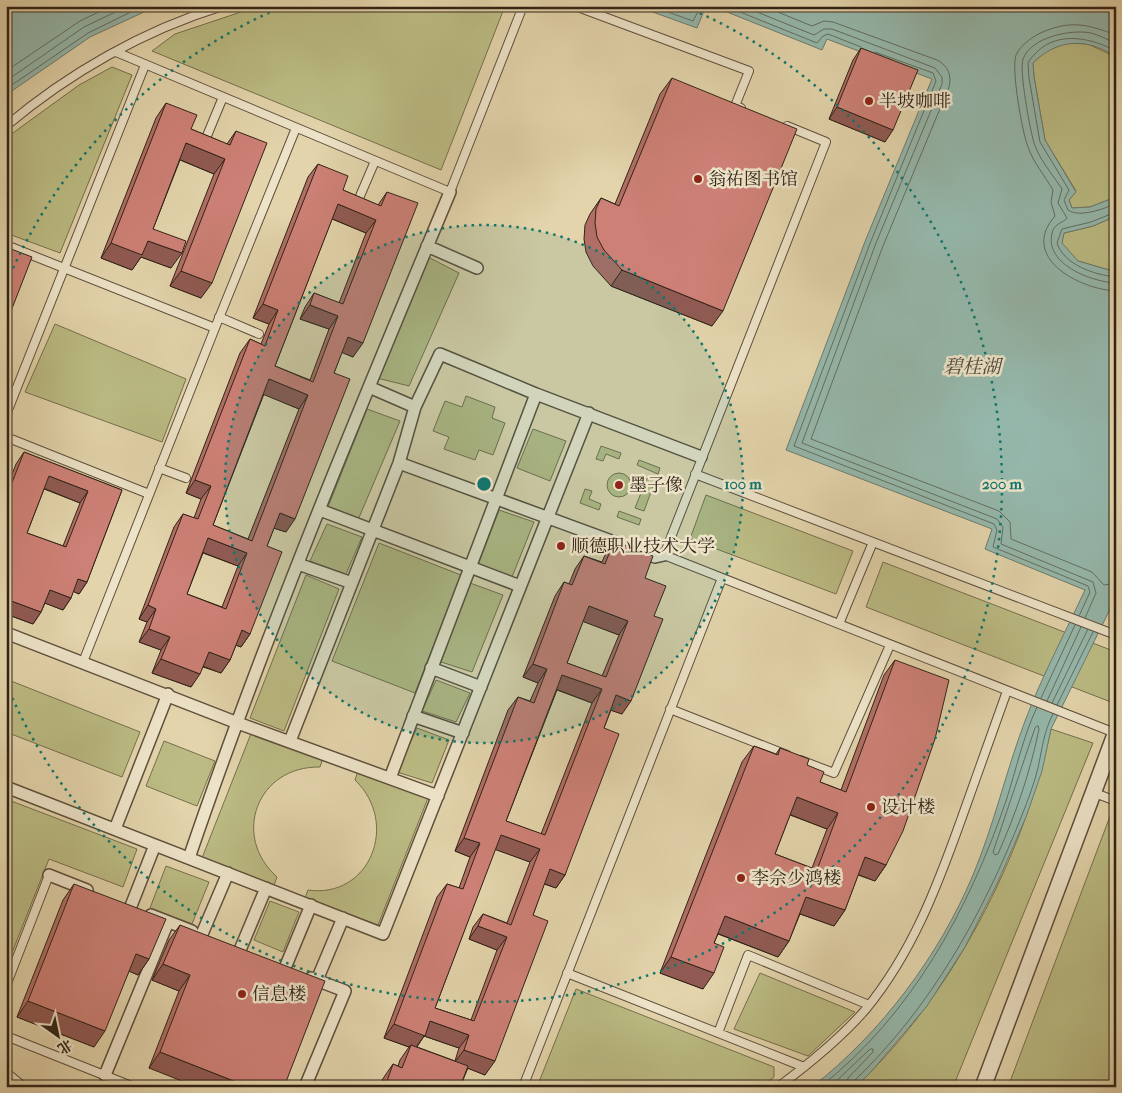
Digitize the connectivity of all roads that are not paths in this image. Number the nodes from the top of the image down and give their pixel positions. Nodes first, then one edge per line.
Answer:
1 (223, 6) edge
2 (523, 6) edge
3 (575, 6) edge
4 (116, 52) junction
5 (146, 65) junction
6 (223, 97) junction
7 (754, 113) edge
8 (781, 124) edge
9 (6, 126) edge
10 (296, 128) junction
11 (204, 143) edge
12 (375, 161) junction
13 (450, 192) junction
14 (357, 203) edge
15 (6, 245) edge
16 (427, 246) junction
17 (64, 268) junction
18 (476, 268) dead end
19 (219, 317) junction
20 (214, 328) junction
21 (259, 334) dead end
22 (369, 387) junction
23 (536, 394) junction
24 (415, 407) junction
25 (589, 413) junction
26 (6, 415) edge
27 (6, 437) edge
28 (701, 457) junction
29 (399, 463) junction
30 (159, 468) junction
31 (695, 474) junction
32 (186, 478) dead end
33 (150, 494) junction
34 (496, 499) junction
35 (320, 510) junction
36 (546, 518) junction
37 (372, 531) junction
38 (873, 542) junction
39 (664, 555) junction
40 (298, 564) junction
41 (470, 568) junction
42 (722, 578) junction
43 (352, 583) junction
44 (520, 586) junction
45 (839, 624) junction
46 (7, 635) edge
47 (1116, 635) edge
48 (890, 645) junction
49 (83, 662) junction
50 (432, 668) junction
51 (481, 687) junction
52 (1007, 691) junction
53 (168, 694) junction
54 (670, 709) junction
55 (414, 716) junction
56 (235, 722) junction
57 (1116, 732) edge
58 (463, 733) junction
59 (290, 741) junction
60 (390, 778) junction
61 (6, 787) edge
62 (1092, 792) junction
63 (438, 796) junction
64 (1116, 801) edge
65 (115, 829) junction
66 (155, 845) junction
67 (189, 858) junction
68 (228, 873) junction
69 (49, 875) joint
70 (266, 888) junction
71 (94, 893) edge
72 (311, 906) junction
73 (343, 918) junction
74 (168, 922) junction
75 (240, 950) edge
76 (567, 973) junction
77 (317, 980) junction
78 (6, 986) edge
79 (869, 1005) junction
80 (718, 1033) junction
81 (6, 1036) edge
82 (804, 1067) junction
83 (6, 1072) edge
84 (105, 1075) junction
85 (124, 1085) edge
86 (24, 1087) edge
87 (134, 1087) edge
88 (305, 1087) edge
89 (523, 1087) edge
90 (778, 1087) edge
91 (983, 1087) edge

1 - 4 lane
2 - 13 lane
3 - 7 lane
4 - 5 lane
4 - 9 lane
5 - 6 lane
5 - 17 lane
6 - 10 lane
6 - 11 lane
8 - 28 lane
10 - 12 lane
10 - 19 lane
12 - 13 lane
12 - 14 lane
13 - 16 street
15 - 17 lane
16 - 18 street
16 - 22 street
17 - 20 lane
17 - 26 lane
19 - 20 lane
19 - 21 lane
20 - 30 lane
22 - 24 street
22 - 35 street
23 - 24 street
23 - 25 street
23 - 34 street
24 - 29 street
25 - 28 street
25 - 36 street
27 - 33 lane
28 - 31 lane
29 - 34 street
29 - 37 street
30 - 32 lane
30 - 33 lane
31 - 38 lane
31 - 39 lane
33 - 49 lane
34 - 36 street
34 - 41 street
35 - 37 street
35 - 40 street
36 - 39 street
36 - 44 street
37 - 41 street
37 - 43 street
38 - 45 lane
38 - 47 lane
39 - 42 lane
40 - 43 street
40 - 56 street
41 - 44 street
41 - 50 street
42 - 45 lane
42 - 54 lane
43 - 59 street
44 - 51 street
45 - 48 lane
46 - 49 street
48 - 52 lane
48 - 54 lane
49 - 53 street
50 - 51 street
50 - 55 street
51 - 58 street
52 - 57 lane
52 - 79 lane
53 - 56 street
53 - 65 street
54 - 76 lane
55 - 58 street
55 - 60 street
56 - 59 street
56 - 67 street
57 - 62 street
58 - 63 street
59 - 60 street
60 - 63 street
61 - 65 street
62 - 64 lane
62 - 91 street
63 - 73 street
65 - 66 street
66 - 67 street
66 - 74 street
67 - 68 street
68 - 70 street
68 - 74 street
69 - 71 street
69 - 78 lane
70 - 72 street
70 - 75 street
72 - 73 street
72 - 77 street
73 - 77 street
74 - 84 street
76 - 80 lane
76 - 89 lane
77 - 88 street
79 - 80 lane
79 - 82 lane
80 - 82 lane
81 - 84 lane
82 - 90 lane
83 - 86 lane
84 - 85 lane
85 - 87 lane

